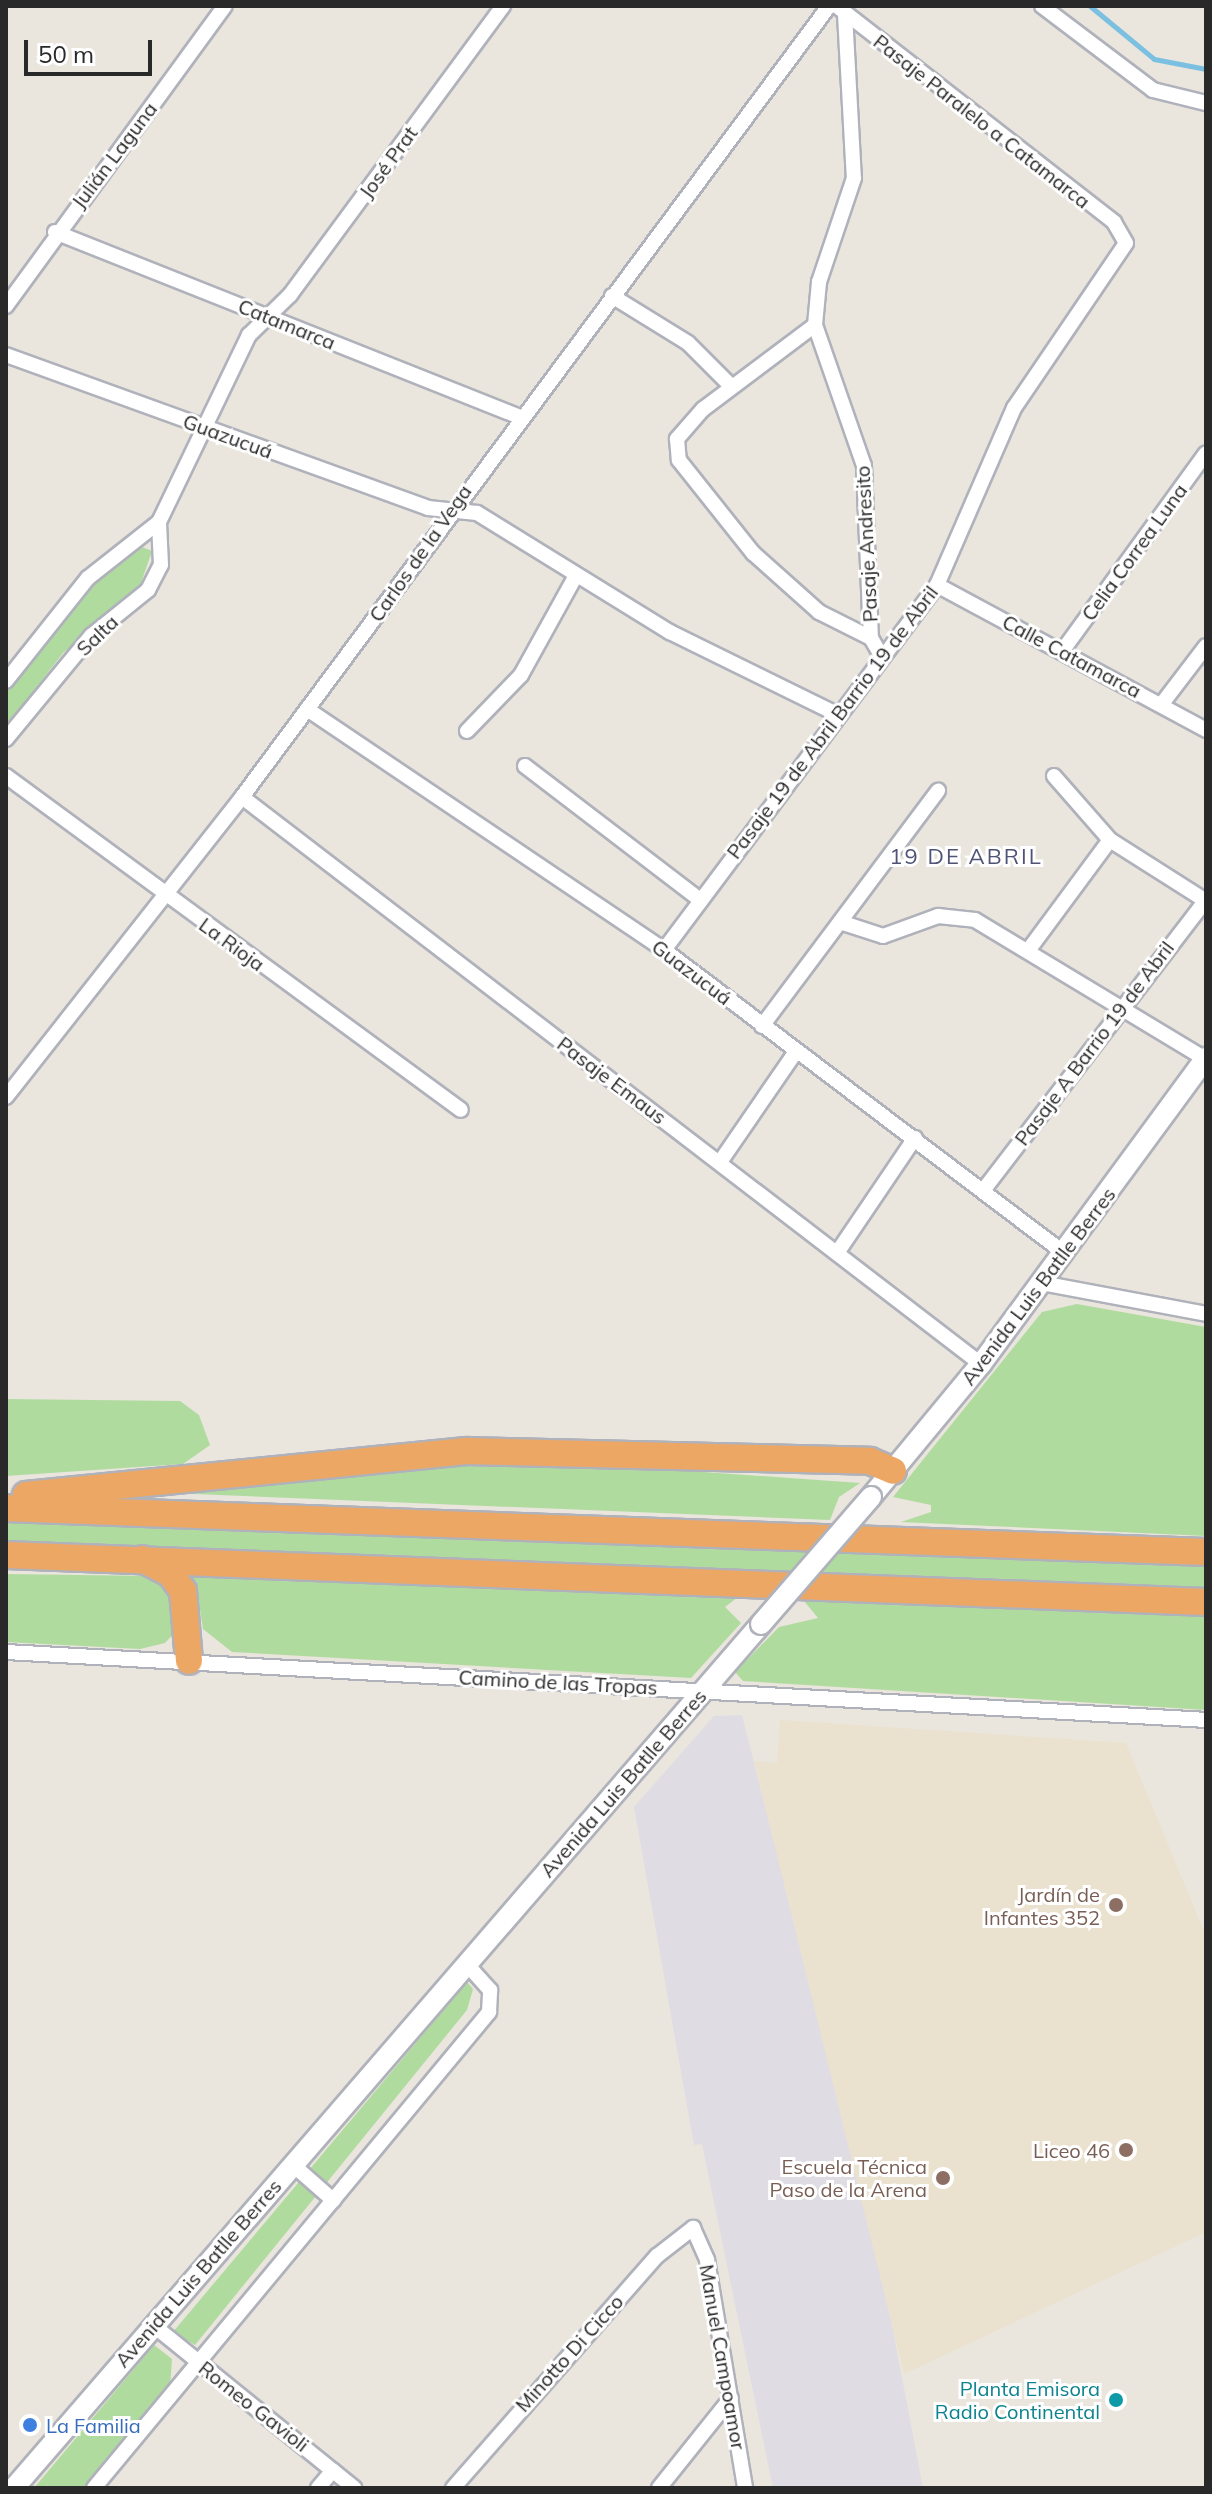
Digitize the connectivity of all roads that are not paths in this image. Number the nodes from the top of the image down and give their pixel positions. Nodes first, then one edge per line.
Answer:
1 (225, 6) edge
2 (503, 6) edge
3 (829, 6) edge
4 (1042, 6) edge
5 (841, 10) edge
6 (1206, 103) edge
7 (55, 232) junction
8 (1126, 237) joint
9 (612, 296) junction
10 (6, 306) edge
11 (269, 315) junction
12 (815, 325) junction
13 (6, 355) edge
14 (730, 385) junction
15 (519, 417) junction
16 (205, 427) junction
17 (1203, 462) edge
18 (451, 508) junction
19 (159, 522) junction
20 (575, 577) junction
21 (937, 585) junction
22 (871, 638) junction
23 (1206, 646) edge
24 (1063, 650) junction
25 (881, 655) junction
26 (6, 681) edge
27 (1161, 705) junction
28 (307, 709) junction
29 (837, 714) junction
30 (1206, 730) edge
31 (467, 731) dead end
32 (6, 739) edge
33 (525, 766) dead end
34 (6, 776) edge
35 (1054, 776) dead end
36 (938, 791) dead end
37 (242, 797) junction
38 (1110, 840) junction
39 (165, 896) junction
40 (699, 899) junction
41 (1205, 901) edge
42 (840, 922) junction
43 (1030, 948) junction
44 (664, 950) junction
45 (1119, 1006) junction
46 (762, 1026) junction
47 (795, 1053) junction
48 (1206, 1058) edge
49 (6, 1097) edge
50 (461, 1110) dead end
51 (915, 1138) junction
52 (720, 1162) junction
53 (985, 1188) junction
54 (837, 1253) junction
55 (1064, 1253) junction
56 (1041, 1283) junction
57 (1206, 1314) edge
58 (981, 1364) junction
59 (893, 1471) junction
60 (6, 1497) edge
61 (6, 1508) edge
62 (1206, 1552) edge
63 (6, 1555) edge
64 (135, 1556) junction
65 (1206, 1602) edge
66 (6, 1652) edge
67 (189, 1661) junction
68 (703, 1691) junction
69 (1206, 1720) edge
70 (466, 1963) junction
71 (292, 2164) junction
72 (333, 2200) junction
73 (693, 2228) joint
74 (153, 2325) junction
75 (198, 2362) junction
76 (731, 2398) junction
77 (333, 2470) junction
78 (14, 2488) edge
79 (94, 2488) edge
80 (318, 2488) edge
81 (354, 2488) edge
82 (453, 2488) edge
83 (659, 2488) edge
84 (745, 2488) edge

1 - 7 street, Julián Laguna
2 - 11 street, José Prat
3 - 9 street, Carlos de la Vega
4 - 6 street
5 - 8 street, Pasaje Paralelo a Catamarca
5 - 12 street, Pasaje Andresito
7 - 10 street, Julián Laguna
7 - 11 street, Catamarca
8 - 21 street, Pasaje 19 de Abril Barrio 19 de Abril
9 - 14 street
9 - 15 street, Carlos de la Vega
11 - 15 street, Catamarca
11 - 16 street, Salta
12 - 14 street
12 - 22 street, Pasaje Andresito
13 - 16 street, Guazucuá
14 - 22 street
15 - 18 street, Carlos de la Vega
16 - 18 street, Guazucuá
16 - 19 street, Salta
17 - 24 street, Celia Correa Luna
18 - 20 street, Guazucuá
18 - 28 street, Carlos de la Vega
19 - 26 street, Salta
19 - 32 street, Salta
20 - 29 street, Guazucuá
20 - 31 street
21 - 24 street, Calle Catamarca
21 - 25 street, Pasaje 19 de Abril Barrio 19 de Abril
22 - 25 street, Pasaje Andresito
23 - 27 street
24 - 27 street, Calle Catamarca
25 - 29 street, Pasaje 19 de Abril Barrio 19 de Abril
27 - 30 street, Calle Catamarca
28 - 37 street, Carlos de la Vega
28 - 44 street, Guazucuá
29 - 40 street, Pasaje 19 de Abril Barrio 19 de Abril
33 - 40 street
34 - 39 street, La Rioja
35 - 38 street
36 - 42 street
37 - 39 street, Carlos de la Vega
37 - 52 street, Pasaje Emaus
38 - 41 street
38 - 43 street
39 - 49 street, Carlos de la Vega
39 - 50 street, La Rioja
40 - 44 street, Pasaje 19 de Abril Barrio 19 de Abril
41 - 45 street, Pasaje A Barrio 19 de Abril
42 - 43 street
42 - 46 street
43 - 45 street
44 - 46 street, Guazucuá
45 - 48 street
45 - 53 street, Pasaje A Barrio 19 de Abril
46 - 47 street, Guazucuá
47 - 51 street, Guazucuá
47 - 52 street
48 - 55 main road, Avenida Luis Batlle Berres
51 - 53 street, Guazucuá
51 - 54 street
52 - 54 street, Pasaje Emaus
53 - 55 street, Guazucuá
54 - 58 street, Pasaje Emaus
55 - 56 main road, Avenida Luis Batlle Berres
56 - 57 street
56 - 58 main road, Avenida Luis Batlle Berres
58 - 59 main road, Avenida Luis Batlle Berres
59 - 60 highway
59 - 68 main road, Avenida Luis Batlle Berres, bridge
61 - 62 highway
63 - 64 highway
64 - 65 highway
64 - 67 highway
66 - 67 street, Camino de las Tropas
67 - 68 street, Camino de las Tropas
68 - 69 street, Camino de las Tropas
68 - 70 main road, Avenida Luis Batlle Berres
70 - 71 main road, Avenida Luis Batlle Berres
70 - 72 street
71 - 72 street
71 - 74 main road, Avenida Luis Batlle Berres
72 - 75 street
73 - 76 street, Manuel Campoamor
73 - 82 street, Minotto Di Cicco
74 - 75 street, Romeo Gavioli
74 - 78 main road, Avenida Luis Batlle Berres
75 - 77 street, Romeo Gavioli
75 - 79 street
76 - 83 street
76 - 84 street, Manuel Campoamor
77 - 80 street
77 - 81 street, Romeo Gavioli

